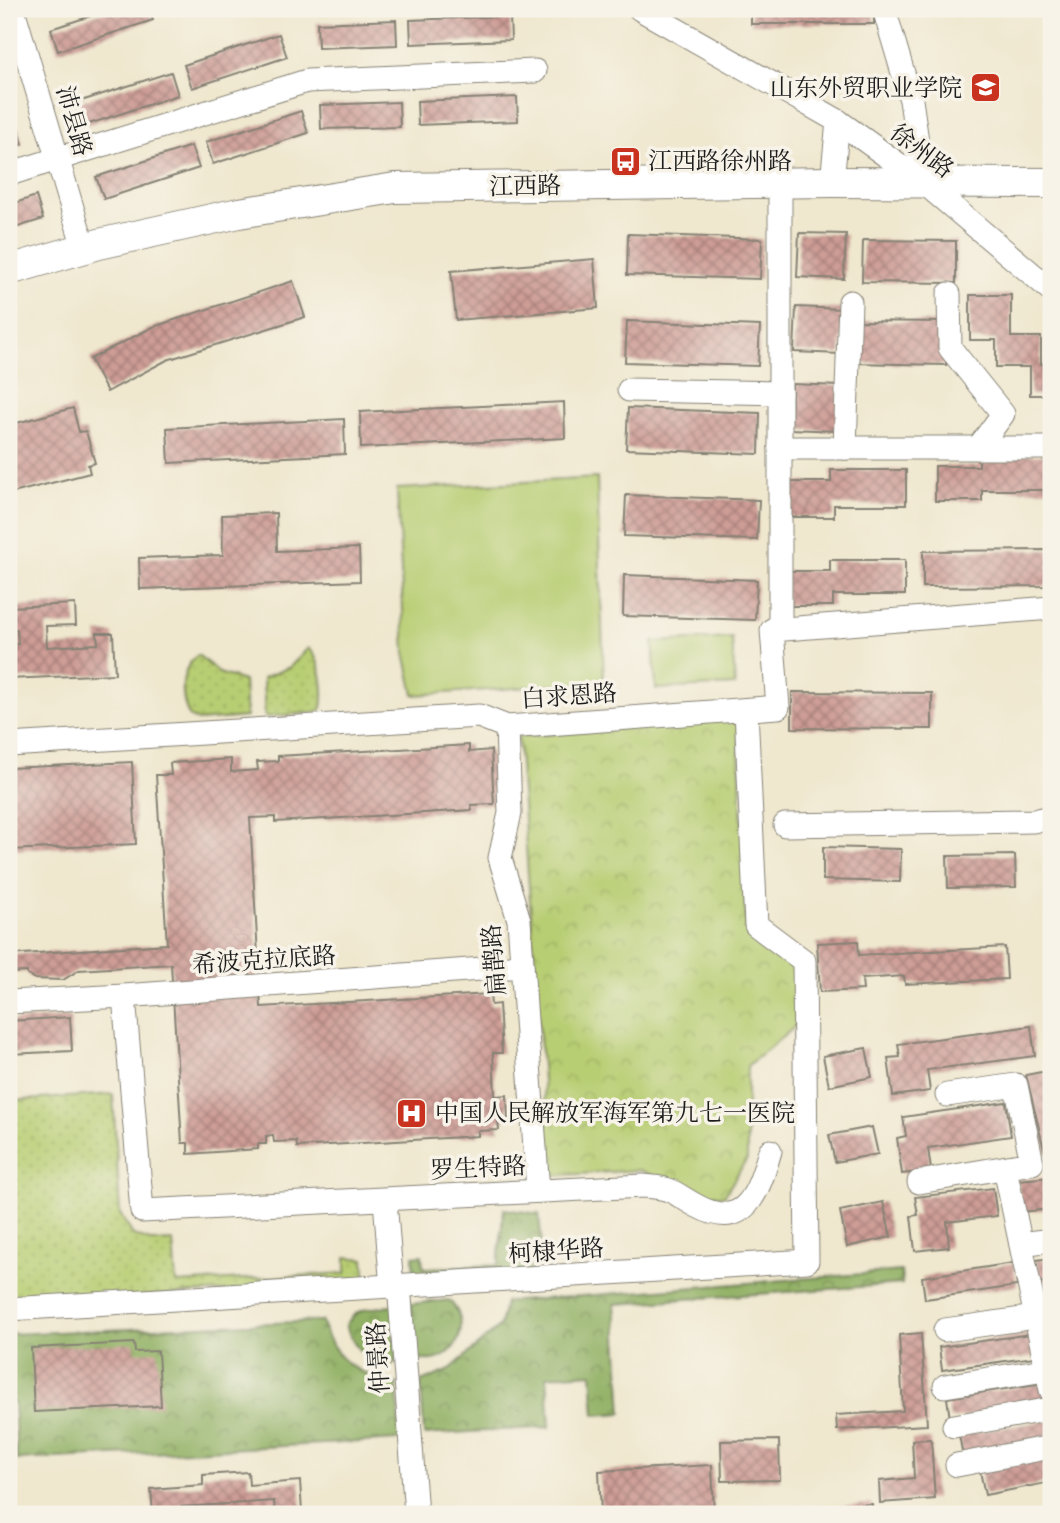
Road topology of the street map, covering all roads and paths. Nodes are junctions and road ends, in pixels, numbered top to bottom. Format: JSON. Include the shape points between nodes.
{"nodes":[{"id":1,"x":13,"y":9,"type":"edge"},
{"id":2,"x":640,"y":9,"type":"edge"},
{"id":3,"x":884,"y":9,"type":"edge"},
{"id":4,"x":535,"y":71,"type":"dead end"},
{"id":5,"x":838,"y":121,"type":"junction"},
{"id":6,"x":58,"y":159,"type":"junction"},
{"id":7,"x":9,"y":174,"type":"edge"},
{"id":8,"x":832,"y":182,"type":"junction"},
{"id":9,"x":923,"y":182,"type":"junction"},
{"id":10,"x":780,"y":183,"type":"junction"},
{"id":11,"x":1051,"y":183,"type":"edge"},
{"id":12,"x":84,"y":248,"type":"junction"},
{"id":13,"x":9,"y":270,"type":"edge"},
{"id":14,"x":1051,"y":290,"type":"edge"},
{"id":15,"x":949,"y":294,"type":"dead end"},
{"id":16,"x":850,"y":302,"type":"dead end"},
{"id":17,"x":629,"y":390,"type":"dead end"},
{"id":18,"x":780,"y":393,"type":"junction"},
{"id":19,"x":780,"y":448,"type":"junction"},
{"id":20,"x":845,"y":448,"type":"junction"},
{"id":21,"x":978,"y":448,"type":"junction"},
{"id":22,"x":1051,"y":448,"type":"edge"},
{"id":23,"x":1051,"y":608,"type":"edge"},
{"id":24,"x":780,"y":616,"type":"dead end"},
{"id":25,"x":746,"y":710,"type":"junction"},
{"id":26,"x":508,"y":727,"type":"junction"},
{"id":27,"x":9,"y":745,"type":"edge"},
{"id":28,"x":1051,"y":817,"type":"edge"},
{"id":29,"x":785,"y":825,"type":"dead end"},
{"id":30,"x":522,"y":966,"type":"junction"},
{"id":31,"x":124,"y":996,"type":"junction"},
{"id":32,"x":9,"y":1002,"type":"edge"},
{"id":33,"x":947,"y":1095,"type":"dead end"},
{"id":34,"x":770,"y":1151,"type":"dead end"},
{"id":35,"x":1005,"y":1168,"type":"junction"},
{"id":36,"x":919,"y":1182,"type":"dead end"},
{"id":37,"x":538,"y":1191,"type":"junction"},
{"id":38,"x":385,"y":1200,"type":"junction"},
{"id":39,"x":1051,"y":1240,"type":"edge"},
{"id":40,"x":1021,"y":1244,"type":"junction"},
{"id":41,"x":396,"y":1288,"type":"junction"},
{"id":42,"x":9,"y":1309,"type":"edge"},
{"id":43,"x":1044,"y":1316,"type":"edge"},
{"id":44,"x":945,"y":1330,"type":"dead end"},
{"id":45,"x":1050,"y":1376,"type":"edge"},
{"id":46,"x":945,"y":1386,"type":"dead end"},
{"id":47,"x":1051,"y":1409,"type":"edge"},
{"id":48,"x":954,"y":1426,"type":"dead end"},
{"id":49,"x":1051,"y":1447,"type":"edge"},
{"id":50,"x":957,"y":1465,"type":"dead end"},
{"id":51,"x":416,"y":1514,"type":"edge"}],
"edges":[{"from":1,"to":6,"type":"street","name":"沛县路"},
{"from":2,"to":5,"type":"street","name":"徐州路"},
{"from":3,"to":9,"type":"street","via":[[911,100]]},
{"from":4,"to":6,"type":"street","via":[[307,81]]},
{"from":5,"to":8,"type":"street"},
{"from":5,"to":9,"type":"street","name":"徐州路"},
{"from":6,"to":7,"type":"street"},
{"from":6,"to":12,"type":"street","name":"沛县路"},
{"from":8,"to":9,"type":"main road","name":"江西路"},
{"from":8,"to":10,"type":"main road","name":"江西路"},
{"from":9,"to":11,"type":"main road","name":"江西路"},
{"from":9,"to":14,"type":"street","name":"徐州路"},
{"from":10,"to":12,"type":"main road","name":"江西路","via":[[395,188],[239,213]]},
{"from":10,"to":18,"type":"street"},
{"from":12,"to":13,"type":"main road","name":"江西路"},
{"from":15,"to":21,"type":"street","via":[[950,348],[1003,414]]},
{"from":16,"to":20,"type":"street"},
{"from":17,"to":18,"type":"street"},
{"from":18,"to":19,"type":"street"},
{"from":19,"to":20,"type":"street"},
{"from":19,"to":24,"type":"street"},
{"from":20,"to":21,"type":"street"},
{"from":21,"to":22,"type":"street"},
{"from":23,"to":25,"type":"street","name":"白求恩路","via":[[772,630],[778,707]]},
{"from":25,"to":26,"type":"street","name":"白求恩路"},
{"from":25,"to":41,"type":"street","name":"柯棣华路","via":[[756,925],[804,961],[807,1261]]},
{"from":26,"to":27,"type":"street","name":"白求恩路","via":[[479,716]]},
{"from":26,"to":30,"type":"street","name":"扁鹊路","via":[[510,813],[500,858],[519,920]]},
{"from":28,"to":29,"type":"street"},
{"from":30,"to":31,"type":"street","name":"希波克拉底路"},
{"from":30,"to":37,"type":"street","name":"扁鹊路"},
{"from":31,"to":32,"type":"street","name":"希波克拉底路"},
{"from":31,"to":38,"type":"street","name":"罗生特路","via":[[142,1211]]},
{"from":33,"to":35,"type":"street","via":[[1016,1085],[1032,1163]]},
{"from":34,"to":37,"type":"street","name":"罗生特路","via":[[754,1200],[735,1213],[718,1215],[661,1187]]},
{"from":35,"to":36,"type":"street"},
{"from":35,"to":40,"type":"street"},
{"from":37,"to":38,"type":"street","name":"罗生特路"},
{"from":38,"to":41,"type":"street","name":"仲景路"},
{"from":39,"to":40,"type":"street"},
{"from":40,"to":43,"type":"street"},
{"from":41,"to":42,"type":"street","name":"柯棣华路"},
{"from":41,"to":51,"type":"street","name":"仲景路"},
{"from":43,"to":44,"type":"street"},
{"from":43,"to":45,"type":"street"},
{"from":45,"to":46,"type":"street"},
{"from":47,"to":48,"type":"street"},
{"from":49,"to":50,"type":"street"}]}
